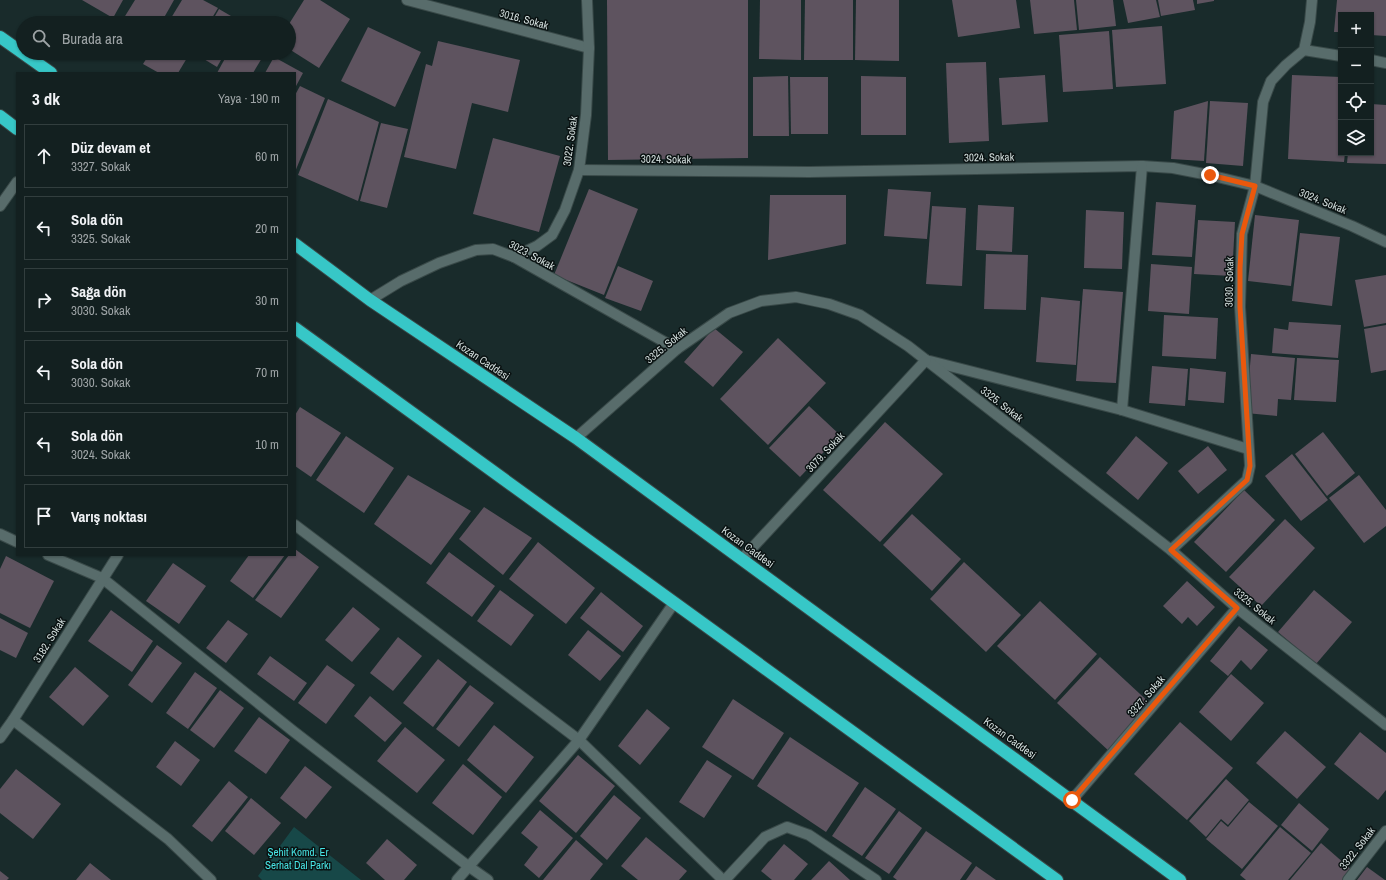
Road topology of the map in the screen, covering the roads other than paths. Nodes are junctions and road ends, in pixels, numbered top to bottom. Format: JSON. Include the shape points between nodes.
{"nodes":[{"id":1,"x":408,"y":0,"type":"edge"},
{"id":2,"x":587,"y":0,"type":"edge"},
{"id":3,"x":1312,"y":0,"type":"edge"},
{"id":4,"x":0,"y":37,"type":"edge"},
{"id":5,"x":16,"y":48,"type":"edge"},
{"id":6,"x":589,"y":48,"type":"junction"},
{"id":7,"x":1304,"y":50,"type":"junction"},
{"id":8,"x":1338,"y":56,"type":"edge"},
{"id":9,"x":33,"y":60,"type":"edge"},
{"id":10,"x":1374,"y":61,"type":"edge"},
{"id":11,"x":1386,"y":63,"type":"edge"},
{"id":12,"x":51,"y":72,"type":"edge"},
{"id":13,"x":0,"y":116,"type":"edge"},
{"id":14,"x":16,"y":128,"type":"edge"},
{"id":15,"x":1142,"y":166,"type":"junction"},
{"id":16,"x":579,"y":170,"type":"junction"},
{"id":17,"x":16,"y":183,"type":"edge"},
{"id":18,"x":1255,"y":186,"type":"junction"},
{"id":19,"x":0,"y":206,"type":"edge"},
{"id":20,"x":1386,"y":242,"type":"edge"},
{"id":21,"x":296,"y":245,"type":"edge"},
{"id":22,"x":514,"y":257,"type":"junction"},
{"id":23,"x":370,"y":300,"type":"junction"},
{"id":24,"x":296,"y":329,"type":"edge"},
{"id":25,"x":677,"y":349,"type":"junction"},
{"id":26,"x":926,"y":360,"type":"junction"},
{"id":27,"x":1122,"y":410,"type":"junction"},
{"id":28,"x":576,"y":438,"type":"junction"},
{"id":29,"x":1248,"y":449,"type":"junction"},
{"id":30,"x":296,"y":526,"type":"edge"},
{"id":31,"x":0,"y":534,"type":"edge"},
{"id":32,"x":16,"y":542,"type":"edge"},
{"id":33,"x":1171,"y":550,"type":"junction"},
{"id":34,"x":50,"y":556,"type":"edge"},
{"id":35,"x":117,"y":556,"type":"edge"},
{"id":36,"x":742,"y":559,"type":"junction"},
{"id":37,"x":102,"y":578,"type":"junction"},
{"id":38,"x":674,"y":603,"type":"junction"},
{"id":39,"x":1237,"y":608,"type":"junction"},
{"id":40,"x":13,"y":720,"type":"junction"},
{"id":41,"x":1386,"y":725,"type":"edge"},
{"id":42,"x":0,"y":738,"type":"edge"},
{"id":43,"x":579,"y":740,"type":"junction"},
{"id":44,"x":1072,"y":800,"type":"junction"},
{"id":45,"x":1386,"y":831,"type":"edge"},
{"id":46,"x":468,"y":866,"type":"junction"},
{"id":47,"x":211,"y":880,"type":"edge"},
{"id":48,"x":457,"y":880,"type":"edge"},
{"id":49,"x":488,"y":880,"type":"edge"},
{"id":50,"x":724,"y":880,"type":"edge"},
{"id":51,"x":876,"y":880,"type":"edge"},
{"id":52,"x":1057,"y":880,"type":"edge"},
{"id":53,"x":1180,"y":880,"type":"edge"},
{"id":54,"x":1348,"y":880,"type":"edge"}],
"edges":[{"from":1,"to":6,"type":"street","name":"3016. Sokak"},
{"from":2,"to":6,"type":"street","name":"3022. Sokak"},
{"from":3,"to":7,"type":"street"},
{"from":4,"to":5,"type":"highway"},
{"from":6,"to":16,"type":"street","name":"3022. Sokak","via":[[586,115]]},
{"from":7,"to":8,"type":"street"},
{"from":7,"to":18,"type":"street","name":"3030. Sokak","via":[[1271,81],[1263,102]]},
{"from":9,"to":12,"type":"highway"},
{"from":10,"to":11,"type":"street"},
{"from":13,"to":14,"type":"highway"},
{"from":15,"to":16,"type":"street","name":"3024. Sokak","via":[[809,172]]},
{"from":15,"to":18,"type":"street","name":"3024. Sokak","via":[[1173,168]]},
{"from":15,"to":27,"type":"street"},
{"from":16,"to":22,"type":"street","name":"3022. Sokak","via":[[552,235],[537,246]]},
{"from":17,"to":19,"type":"street"},
{"from":18,"to":20,"type":"street","name":"3024. Sokak"},
{"from":18,"to":29,"type":"street","name":"3030. Sokak","via":[[1242,234],[1240,268]]},
{"from":21,"to":23,"type":"highway","name":"Kozan Caddesi"},
{"from":22,"to":23,"type":"street","name":"3023. Sokak","via":[[493,248],[476,250],[401,281]]},
{"from":22,"to":25,"type":"street","name":"3023. Sokak"},
{"from":23,"to":28,"type":"highway","name":"Kozan Caddesi"},
{"from":24,"to":38,"type":"highway"},
{"from":25,"to":26,"type":"street","name":"3325. Sokak","via":[[729,313],[762,301],[796,297],[829,304],[860,315]]},
{"from":25,"to":28,"type":"street","name":"3325. Sokak"},
{"from":26,"to":27,"type":"street"},
{"from":26,"to":33,"type":"street","name":"3325. Sokak"},
{"from":26,"to":36,"type":"street","name":"3079. Sokak"},
{"from":27,"to":29,"type":"street"},
{"from":28,"to":36,"type":"highway","name":"Kozan Caddesi"},
{"from":29,"to":33,"type":"street","name":"3030. Sokak","via":[[1250,466],[1247,480]]},
{"from":30,"to":43,"type":"street"},
{"from":31,"to":32,"type":"street"},
{"from":33,"to":39,"type":"street","name":"3325. Sokak"},
{"from":34,"to":37,"type":"street"},
{"from":35,"to":37,"type":"street","name":"3182. Sokak"},
{"from":36,"to":44,"type":"highway","name":"Kozan Caddesi"},
{"from":37,"to":40,"type":"street","name":"3182. Sokak"},
{"from":37,"to":46,"type":"street","via":[[293,731]]},
{"from":38,"to":43,"type":"street"},
{"from":38,"to":52,"type":"highway"},
{"from":39,"to":41,"type":"street","name":"3325. Sokak"},
{"from":39,"to":44,"type":"street","name":"3327. Sokak"},
{"from":40,"to":42,"type":"street","name":"3182. Sokak"},
{"from":40,"to":47,"type":"street","via":[[168,838]]},
{"from":43,"to":46,"type":"street"},
{"from":43,"to":50,"type":"street"},
{"from":44,"to":53,"type":"highway","name":"Kozan Caddesi"},
{"from":45,"to":54,"type":"street","name":"3322. Sokak"},
{"from":46,"to":48,"type":"street"},
{"from":46,"to":49,"type":"street"},
{"from":50,"to":51,"type":"street","via":[[765,837],[787,827],[808,835]]}]}
